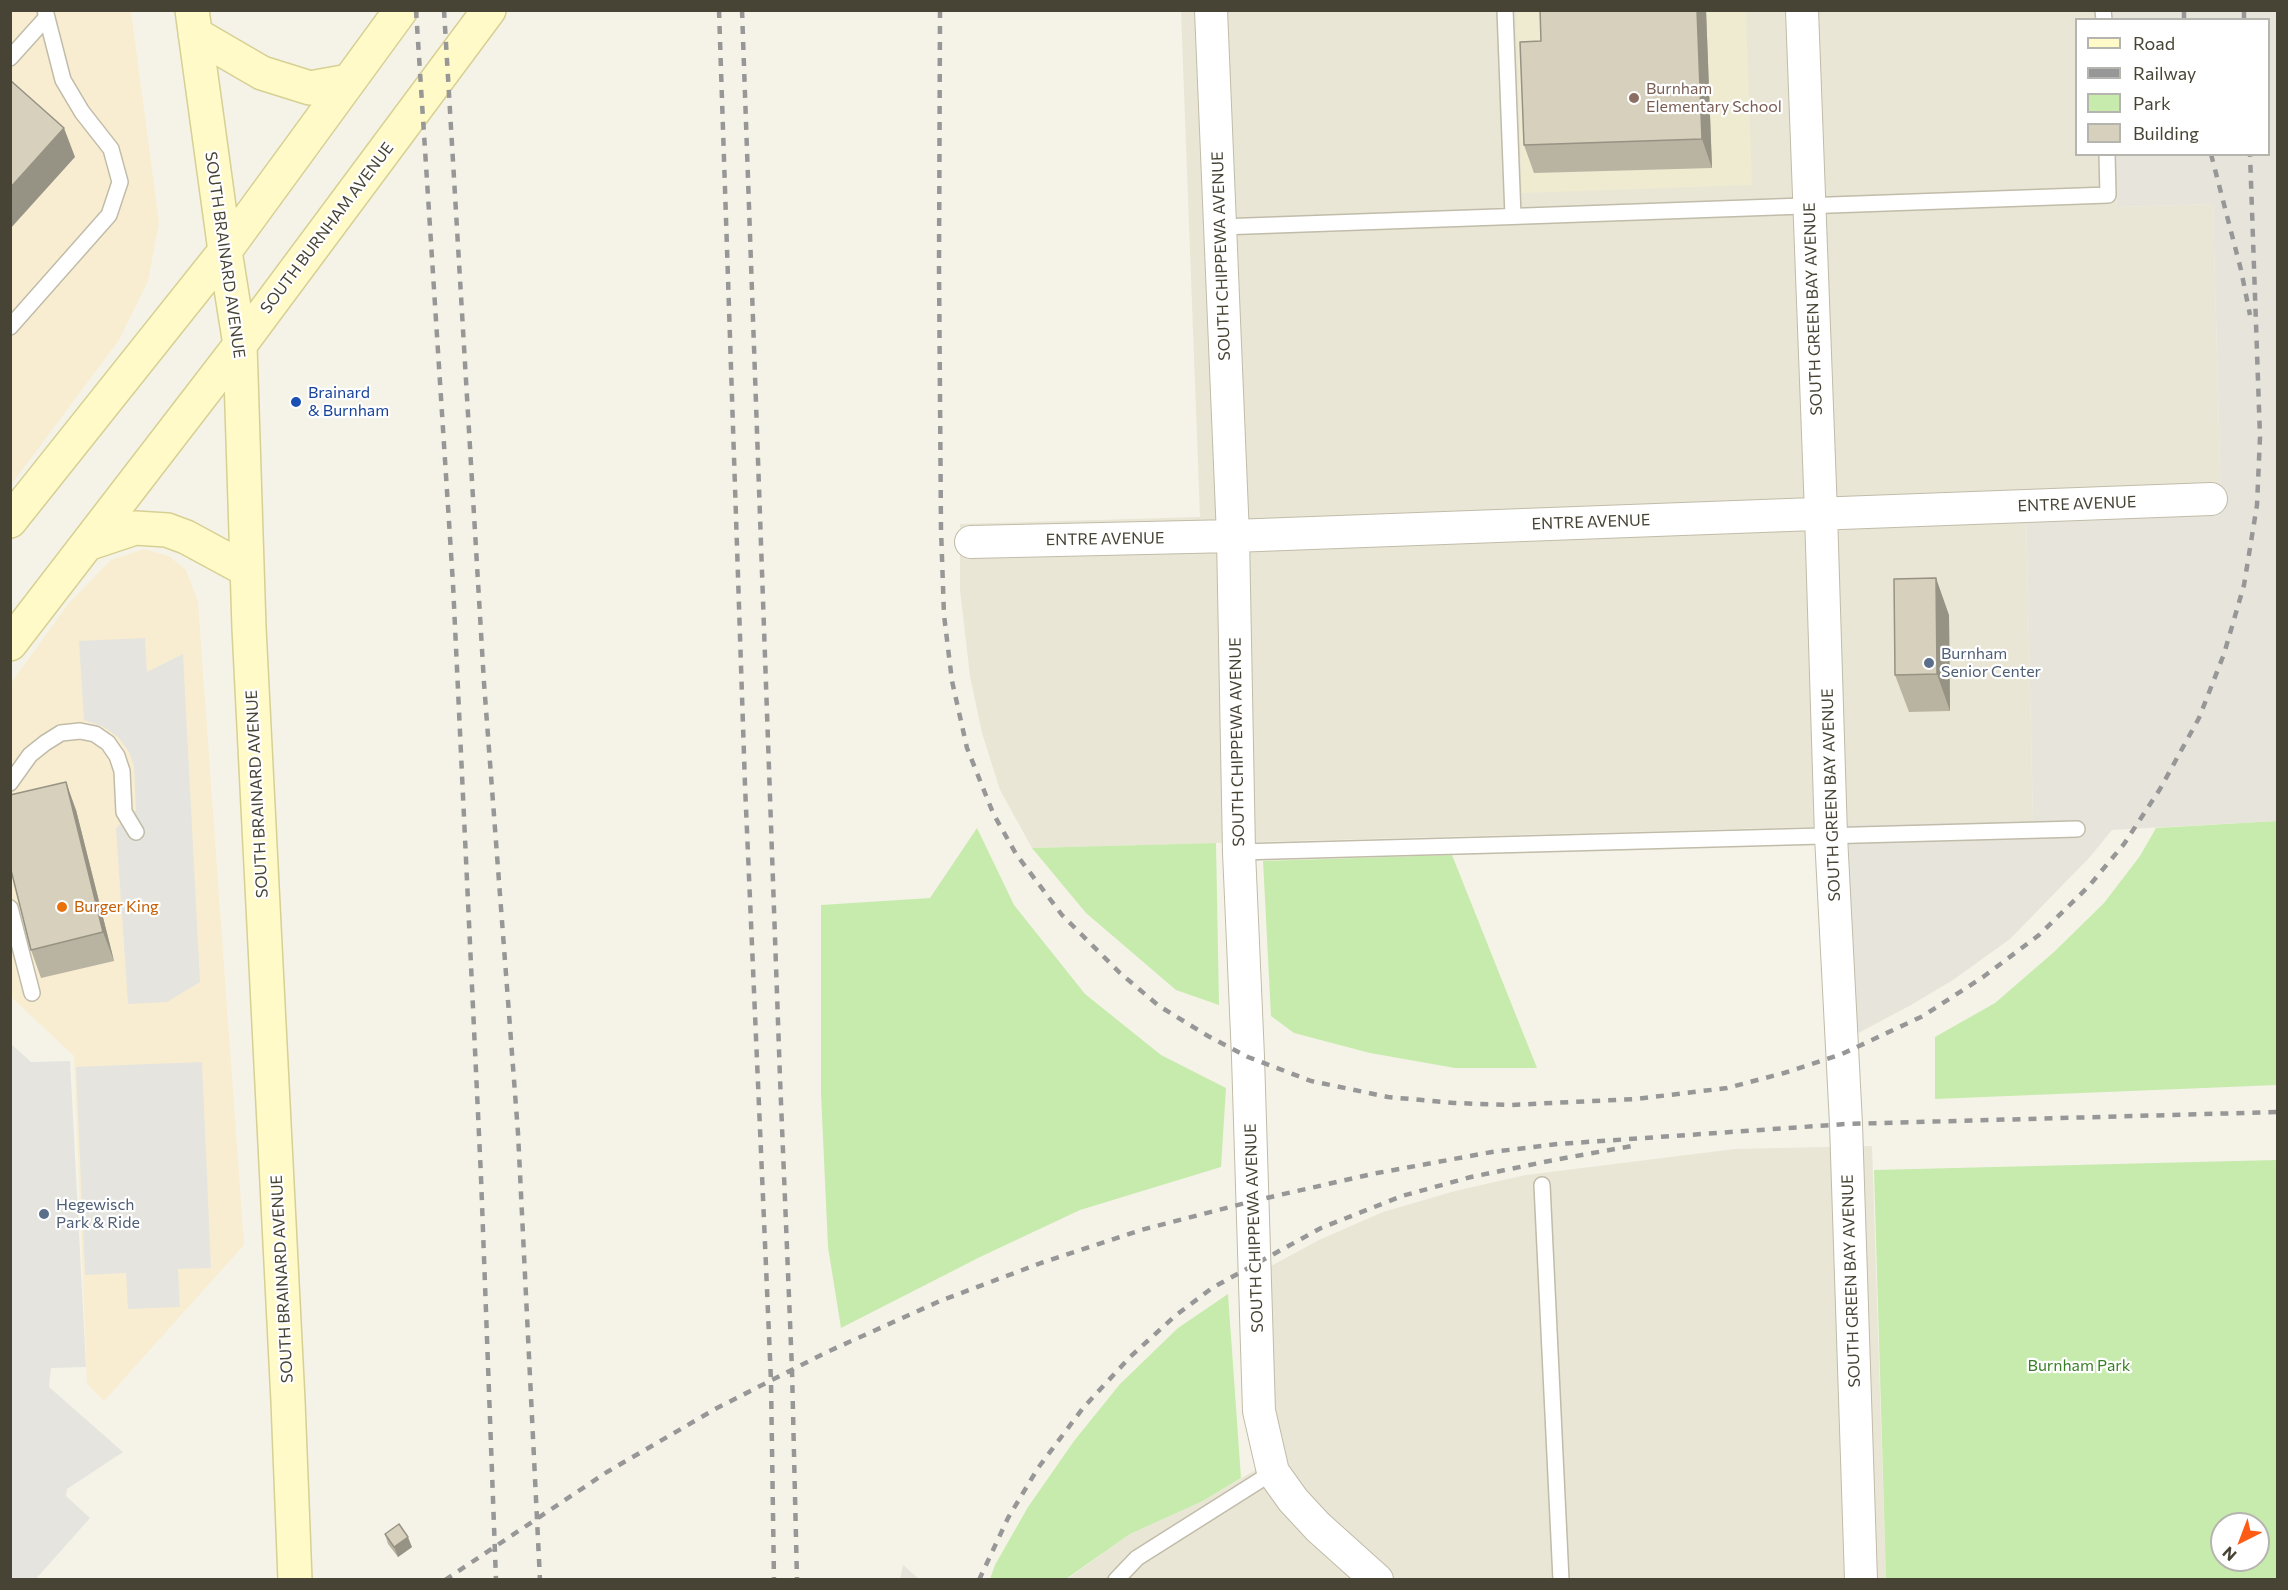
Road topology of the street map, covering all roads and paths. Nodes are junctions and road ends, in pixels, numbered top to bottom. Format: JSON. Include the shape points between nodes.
{"nodes":[{"id":1,"x":401,"y":10,"type":"edge"},
{"id":2,"x":489,"y":10,"type":"edge"},
{"id":3,"x":1211,"y":10,"type":"edge"},
{"id":4,"x":1505,"y":10,"type":"edge"},
{"id":5,"x":1802,"y":10,"type":"edge"},
{"id":6,"x":45,"y":14,"type":"edge"},
{"id":7,"x":194,"y":22,"type":"edge"},
{"id":8,"x":10,"y":58,"type":"edge"},
{"id":9,"x":349,"y":81,"type":"junction"},
{"id":10,"x":2107,"y":156,"type":"edge"},
{"id":11,"x":1809,"y":206,"type":"junction"},
{"id":12,"x":1513,"y":216,"type":"junction"},
{"id":13,"x":1220,"y":227,"type":"junction"},
{"id":14,"x":225,"y":251,"type":"junction"},
{"id":15,"x":10,"y":327,"type":"edge"},
{"id":16,"x":240,"y":345,"type":"junction"},
{"id":17,"x":2211,"y":500,"type":"dead end"},
{"id":18,"x":1821,"y":513,"type":"junction"},
{"id":19,"x":10,"y":521,"type":"edge"},
{"id":20,"x":1233,"y":536,"type":"junction"},
{"id":21,"x":971,"y":542,"type":"dead end"},
{"id":22,"x":87,"y":544,"type":"junction"},
{"id":23,"x":247,"y":570,"type":"junction"},
{"id":24,"x":10,"y":644,"type":"edge"},
{"id":25,"x":10,"y":783,"type":"edge"},
{"id":26,"x":2077,"y":829,"type":"dead end"},
{"id":27,"x":136,"y":832,"type":"dead end"},
{"id":28,"x":1831,"y":836,"type":"junction"},
{"id":29,"x":1239,"y":852,"type":"junction"},
{"id":30,"x":10,"y":908,"type":"edge"},
{"id":31,"x":32,"y":993,"type":"dead end"},
{"id":32,"x":1542,"y":1185,"type":"dead end"},
{"id":33,"x":1273,"y":1472,"type":"junction"},
{"id":34,"x":295,"y":1580,"type":"edge"},
{"id":35,"x":1116,"y":1580,"type":"edge"},
{"id":36,"x":1377,"y":1580,"type":"edge"},
{"id":37,"x":1560,"y":1580,"type":"edge"},
{"id":38,"x":1861,"y":1580,"type":"edge"}],
"edges":[{"from":1,"to":9,"type":"main road"},
{"from":2,"to":16,"type":"main road","name":"SOUTH BURNHAM AVENUE"},
{"from":3,"to":13,"type":"street","name":"SOUTH CHIPPEWA AVENUE"},
{"from":4,"to":12,"type":"lane"},
{"from":5,"to":11,"type":"street","name":"SOUTH GREEN BAY AVENUE"},
{"from":6,"to":8,"type":"lane"},
{"from":6,"to":15,"type":"lane","via":[[63,80],[111,149],[120,182],[109,215]]},
{"from":7,"to":9,"type":"main road","via":[[262,73],[310,87]]},
{"from":7,"to":14,"type":"main road","name":"SOUTH BRAINARD AVENUE"},
{"from":9,"to":14,"type":"main road"},
{"from":10,"to":11,"type":"lane","via":[[2108,195]]},
{"from":11,"to":12,"type":"lane"},
{"from":11,"to":18,"type":"street","name":"SOUTH GREEN BAY AVENUE"},
{"from":12,"to":13,"type":"lane"},
{"from":13,"to":20,"type":"street","name":"SOUTH CHIPPEWA AVENUE"},
{"from":14,"to":16,"type":"main road","name":"SOUTH BRAINARD AVENUE"},
{"from":14,"to":19,"type":"main road"},
{"from":16,"to":22,"type":"main road","name":"SOUTH BURNHAM AVENUE"},
{"from":16,"to":23,"type":"main road","name":"SOUTH BRAINARD AVENUE"},
{"from":17,"to":18,"type":"street","name":"ENTRE AVENUE"},
{"from":18,"to":20,"type":"street","name":"ENTRE AVENUE"},
{"from":18,"to":28,"type":"street","name":"SOUTH GREEN BAY AVENUE"},
{"from":20,"to":21,"type":"street","name":"ENTRE AVENUE"},
{"from":20,"to":29,"type":"street","name":"SOUTH CHIPPEWA AVENUE"},
{"from":22,"to":23,"type":"main road","via":[[135,528],[167,530]]},
{"from":22,"to":24,"type":"main road","name":"SOUTH BURNHAM AVENUE"},
{"from":23,"to":34,"type":"main road","name":"SOUTH BRAINARD AVENUE"},
{"from":25,"to":27,"type":"lane","via":[[45,742],[61,733],[95,734],[117,756],[122,771],[124,812]]},
{"from":26,"to":28,"type":"lane"},
{"from":28,"to":29,"type":"lane"},
{"from":28,"to":38,"type":"street","name":"SOUTH GREEN BAY AVENUE"},
{"from":29,"to":33,"type":"street","name":"SOUTH CHIPPEWA AVENUE","via":[[1259,1411]]},
{"from":30,"to":31,"type":"lane"},
{"from":32,"to":37,"type":"lane"},
{"from":33,"to":35,"type":"lane","via":[[1137,1558]]},
{"from":33,"to":36,"type":"street","via":[[1318,1527]]}]}
